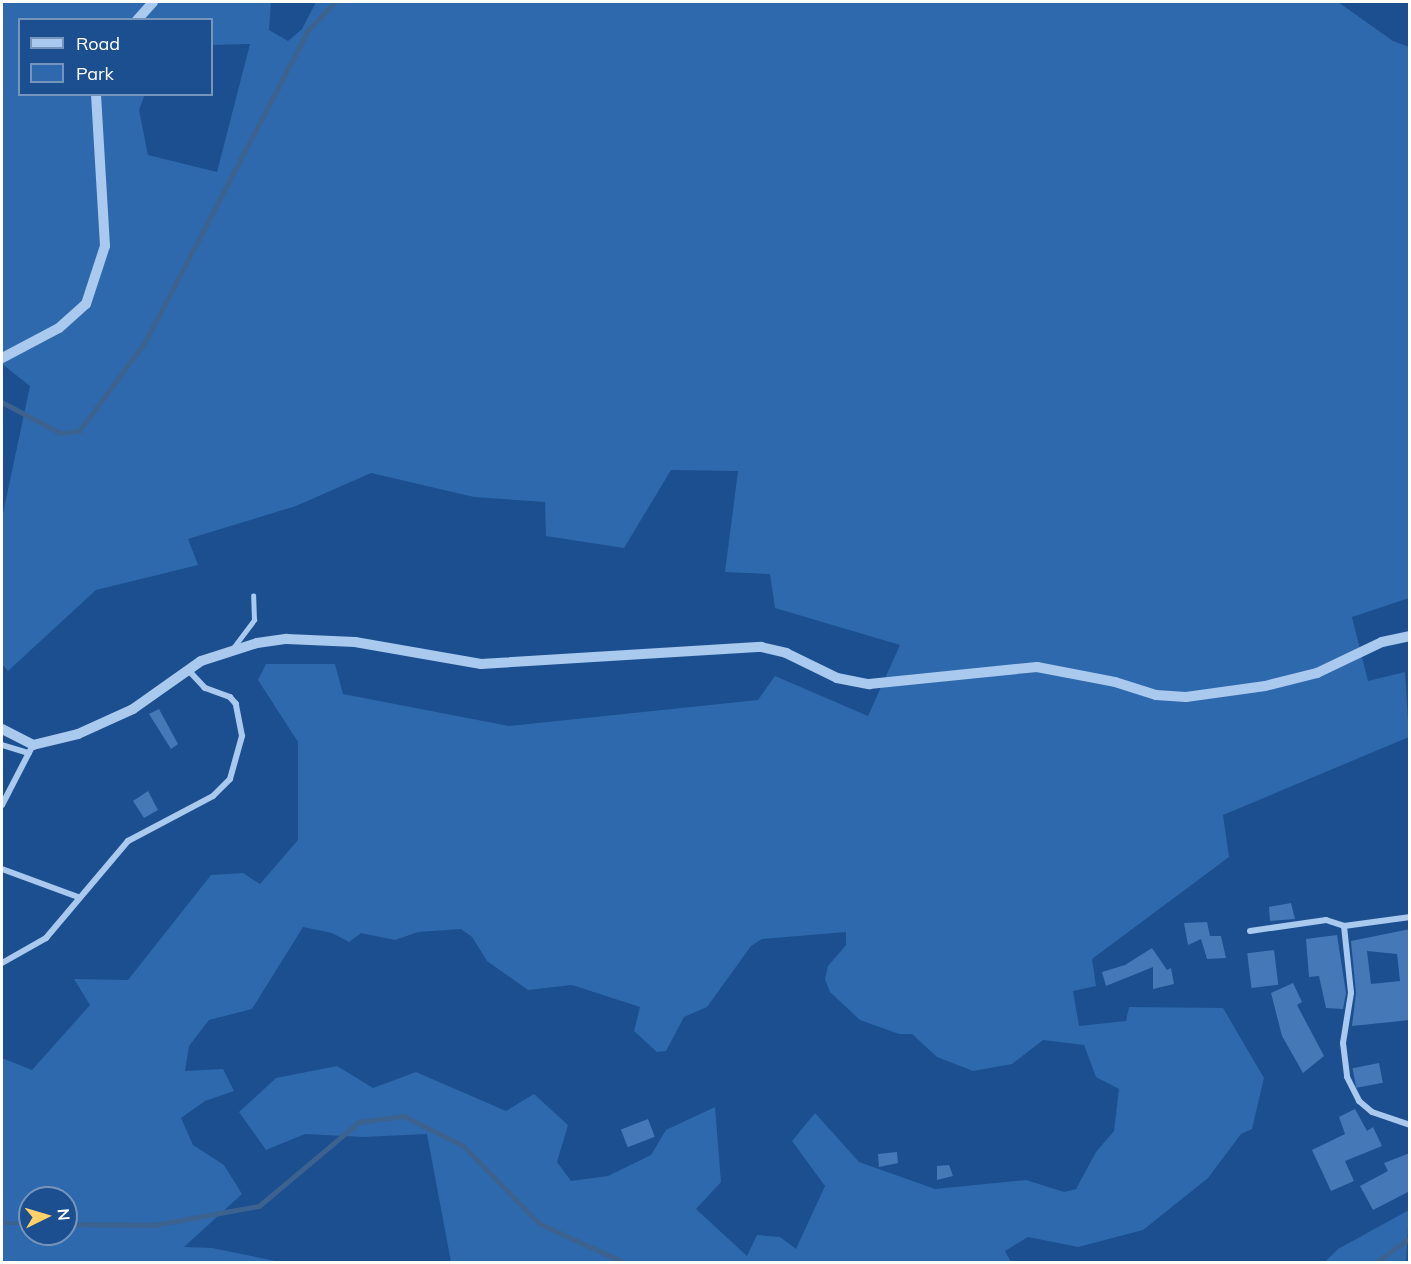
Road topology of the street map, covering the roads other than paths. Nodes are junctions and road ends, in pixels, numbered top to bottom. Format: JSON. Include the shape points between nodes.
{"nodes":[{"id":1,"x":153,"y":2,"type":"edge"},
{"id":2,"x":139,"y":18,"type":"edge"},
{"id":3,"x":96,"y":96,"type":"edge"},
{"id":4,"x":2,"y":358,"type":"edge"},
{"id":5,"x":253,"y":596,"type":"dead end"},
{"id":6,"x":1410,"y":636,"type":"edge"},
{"id":7,"x":232,"y":650,"type":"junction"},
{"id":8,"x":188,"y":670,"type":"junction"},
{"id":9,"x":2,"y":729,"type":"edge"},
{"id":10,"x":2,"y":745,"type":"edge"},
{"id":11,"x":31,"y":749,"type":"junction"},
{"id":12,"x":2,"y":805,"type":"edge"},
{"id":13,"x":2,"y":869,"type":"edge"},
{"id":14,"x":78,"y":897,"type":"junction"},
{"id":15,"x":1410,"y":917,"type":"edge"},
{"id":16,"x":1344,"y":926,"type":"junction"},
{"id":17,"x":1250,"y":931,"type":"dead end"},
{"id":18,"x":2,"y":963,"type":"edge"},
{"id":19,"x":1410,"y":1125,"type":"edge"}],
"edges":[{"from":1,"to":2,"type":"street"},
{"from":3,"to":4,"type":"street","via":[[105,246],[86,304],[59,328]]},
{"from":5,"to":7,"type":"lane","via":[[256,615]]},
{"from":6,"to":7,"type":"street","via":[[1382,642],[1317,673],[1265,686],[1186,697],[1156,695],[1115,682],[1037,667],[869,684],[837,678],[786,653],[761,647],[499,664],[463,662],[333,640],[287,639]]},
{"from":7,"to":8,"type":"street"},
{"from":8,"to":11,"type":"street","via":[[115,719]]},
{"from":8,"to":14,"type":"street","via":[[205,688],[236,704],[242,736],[230,779],[198,805],[140,832]]},
{"from":9,"to":11,"type":"street"},
{"from":10,"to":11,"type":"street"},
{"from":11,"to":12,"type":"street"},
{"from":13,"to":14,"type":"street"},
{"from":14,"to":18,"type":"street","via":[[46,938]]},
{"from":15,"to":16,"type":"street"},
{"from":16,"to":17,"type":"street","via":[[1326,920]]},
{"from":16,"to":19,"type":"street","via":[[1351,993],[1343,1042],[1347,1077],[1359,1101],[1372,1112]]}]}
